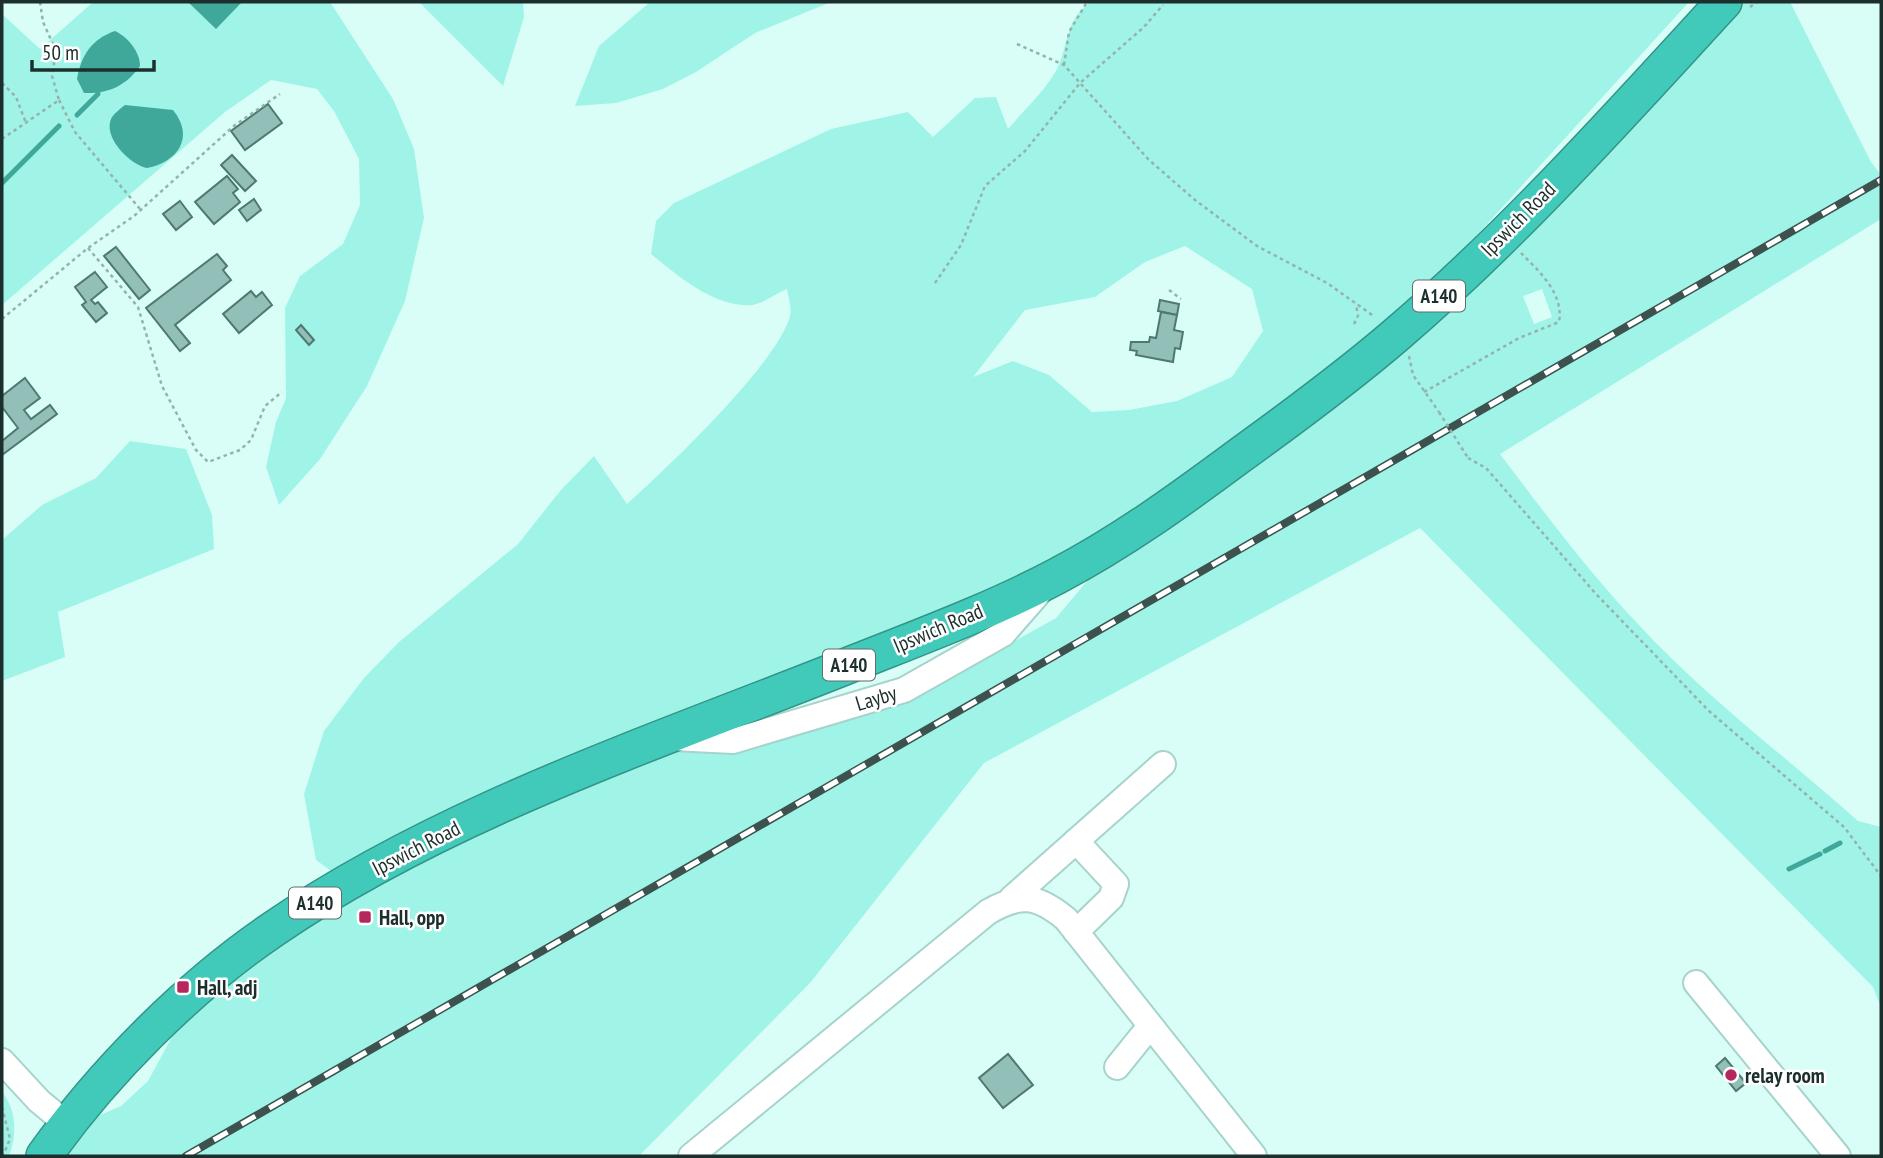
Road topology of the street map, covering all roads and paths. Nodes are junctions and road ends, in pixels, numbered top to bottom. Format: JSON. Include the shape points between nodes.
{"nodes":[{"id":1,"x":40,"y":2,"type":"edge"},
{"id":2,"x":1087,"y":2,"type":"edge"},
{"id":3,"x":1724,"y":2,"type":"edge"},
{"id":4,"x":1163,"y":5,"type":"dead end"},
{"id":5,"x":1017,"y":44,"type":"dead end"},
{"id":6,"x":1064,"y":65,"type":"junction"},
{"id":7,"x":2,"y":83,"type":"edge"},
{"id":8,"x":1080,"y":83,"type":"junction"},
{"id":9,"x":280,"y":93,"type":"dead end"},
{"id":10,"x":59,"y":100,"type":"junction"},
{"id":11,"x":26,"y":123,"type":"junction"},
{"id":12,"x":2,"y":139,"type":"edge"},
{"id":13,"x":141,"y":210,"type":"junction"},
{"id":14,"x":88,"y":248,"type":"junction"},
{"id":15,"x":935,"y":283,"type":"dead end"},
{"id":16,"x":1169,"y":290,"type":"dead end"},
{"id":17,"x":1181,"y":299,"type":"dead end"},
{"id":18,"x":1356,"y":304,"type":"junction"},
{"id":19,"x":2,"y":318,"type":"edge"},
{"id":20,"x":1559,"y":322,"type":"dead end"},
{"id":21,"x":1354,"y":324,"type":"dead end"},
{"id":22,"x":1388,"y":330,"type":"junction"},
{"id":23,"x":282,"y":392,"type":"dead end"},
{"id":24,"x":1424,"y":392,"type":"junction"},
{"id":25,"x":1163,"y":764,"type":"dead end"},
{"id":26,"x":1076,"y":841,"type":"junction"},
{"id":27,"x":1881,"y":876,"type":"edge"},
{"id":28,"x":1012,"y":898,"type":"junction"},
{"id":29,"x":1076,"y":932,"type":"junction"},
{"id":30,"x":1696,"y":983,"type":"dead end"},
{"id":31,"x":1150,"y":1026,"type":"junction"},
{"id":32,"x":2,"y":1061,"type":"edge"},
{"id":33,"x":1117,"y":1067,"type":"dead end"},
{"id":34,"x":2,"y":1107,"type":"edge"},
{"id":35,"x":68,"y":1125,"type":"junction"},
{"id":36,"x":4,"y":1156,"type":"edge"},
{"id":37,"x":44,"y":1156,"type":"edge"},
{"id":38,"x":691,"y":1156,"type":"edge"},
{"id":39,"x":1254,"y":1156,"type":"edge"},
{"id":40,"x":1838,"y":1156,"type":"edge"}],
"edges":[{"from":1,"to":10,"type":"path","via":[[55,51],[52,76]]},
{"from":2,"to":6,"type":"path","via":[[1069,32]]},
{"from":3,"to":22,"type":"highway","name":"Ipswich Road","number":"A140","via":[[1511,228]]},
{"from":4,"to":8,"type":"path"},
{"from":5,"to":6,"type":"path"},
{"from":6,"to":8,"type":"path"},
{"from":7,"to":11,"type":"path","via":[[16,97]]},
{"from":8,"to":15,"type":"path","via":[[1025,151],[985,186],[961,245]]},
{"from":8,"to":18,"type":"path","via":[[1148,159],[1195,200],[1257,246]]},
{"from":9,"to":13,"type":"path","via":[[235,125]]},
{"from":10,"to":11,"type":"path"},
{"from":10,"to":13,"type":"path","via":[[75,132]]},
{"from":11,"to":12,"type":"path"},
{"from":13,"to":14,"type":"path"},
{"from":14,"to":19,"type":"path"},
{"from":14,"to":23,"type":"path","via":[[138,307],[162,386],[196,450],[208,463],[240,450],[251,440],[265,406]]},
{"from":16,"to":17,"type":"path"},
{"from":18,"to":21,"type":"path"},
{"from":18,"to":22,"type":"path"},
{"from":20,"to":24,"type":"path","via":[[1518,338]]},
{"from":22,"to":24,"type":"path","via":[[1409,355],[1413,375]]},
{"from":22,"to":35,"type":"highway","name":"Ipswich Road","number":"A140","via":[[1337,384],[1114,544],[1052,579],[444,832],[342,886],[215,972],[128,1057]]},
{"from":24,"to":27,"type":"path","bridge":true,"via":[[1468,458],[1486,468],[1596,594],[1709,711],[1844,827]]},
{"from":25,"to":26,"type":"street"},
{"from":26,"to":28,"type":"street"},
{"from":26,"to":29,"type":"street","via":[[1110,876],[1116,890]]},
{"from":28,"to":29,"type":"street","via":[[1054,909]]},
{"from":28,"to":38,"type":"street","via":[[988,912]]},
{"from":29,"to":31,"type":"street"},
{"from":30,"to":40,"type":"street"},
{"from":31,"to":33,"type":"street"},
{"from":31,"to":39,"type":"street"},
{"from":32,"to":35,"type":"street"},
{"from":34,"to":36,"type":"path","via":[[10,1139]]},
{"from":35,"to":37,"type":"highway","name":"Ipswich Road","number":"A140"}]}
